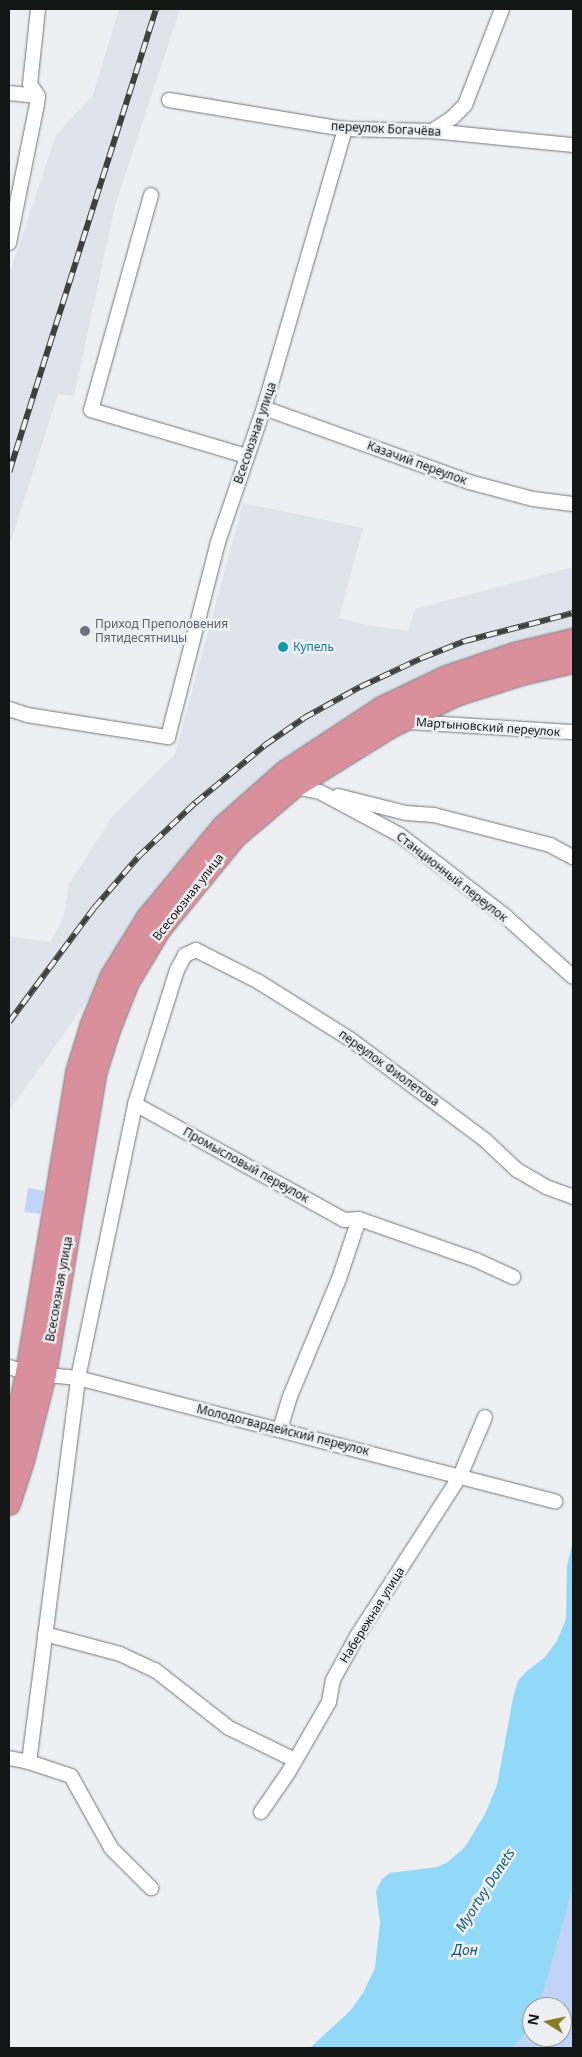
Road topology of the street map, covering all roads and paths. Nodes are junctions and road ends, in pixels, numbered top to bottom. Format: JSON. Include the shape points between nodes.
{"nodes":[{"id":1,"x":38,"y":9,"type":"edge"},
{"id":2,"x":502,"y":9,"type":"edge"},
{"id":3,"x":9,"y":93,"type":"edge"},
{"id":4,"x":38,"y":96,"type":"junction"},
{"id":5,"x":169,"y":100,"type":"dead end"},
{"id":6,"x":345,"y":129,"type":"junction"},
{"id":7,"x":432,"y":131,"type":"junction"},
{"id":8,"x":573,"y":145,"type":"edge"},
{"id":9,"x":151,"y":195,"type":"dead end"},
{"id":10,"x":9,"y":243,"type":"edge"},
{"id":11,"x":264,"y":408,"type":"junction"},
{"id":12,"x":246,"y":456,"type":"junction"},
{"id":13,"x":573,"y":504,"type":"edge"},
{"id":14,"x":573,"y":640,"type":"edge"},
{"id":15,"x":573,"y":662,"type":"edge"},
{"id":16,"x":416,"y":702,"type":"junction"},
{"id":17,"x":9,"y":709,"type":"edge"},
{"id":18,"x":402,"y":721,"type":"junction"},
{"id":19,"x":573,"y":732,"type":"edge"},
{"id":20,"x":294,"y":787,"type":"junction"},
{"id":21,"x":320,"y":792,"type":"junction"},
{"id":22,"x":573,"y":856,"type":"edge"},
{"id":23,"x":573,"y":977,"type":"edge"},
{"id":24,"x":135,"y":1104,"type":"junction"},
{"id":25,"x":573,"y":1197,"type":"edge"},
{"id":26,"x":358,"y":1219,"type":"junction"},
{"id":27,"x":513,"y":1277,"type":"dead end"},
{"id":28,"x":27,"y":1371,"type":"edge"},
{"id":29,"x":78,"y":1378,"type":"junction"},
{"id":30,"x":485,"y":1417,"type":"dead end"},
{"id":31,"x":280,"y":1429,"type":"junction"},
{"id":32,"x":9,"y":1458,"type":"edge"},
{"id":33,"x":460,"y":1476,"type":"junction"},
{"id":34,"x":555,"y":1501,"type":"dead end"},
{"id":35,"x":9,"y":1504,"type":"edge"},
{"id":36,"x":45,"y":1634,"type":"junction"},
{"id":37,"x":9,"y":1758,"type":"edge"},
{"id":38,"x":295,"y":1760,"type":"junction"},
{"id":39,"x":29,"y":1762,"type":"junction"},
{"id":40,"x":261,"y":1812,"type":"dead end"},
{"id":41,"x":152,"y":1888,"type":"dead end"}],
"edges":[{"from":1,"to":4,"type":"street","via":[[30,84]]},
{"from":2,"to":7,"type":"street","via":[[465,105]]},
{"from":3,"to":4,"type":"street"},
{"from":4,"to":10,"type":"street"},
{"from":5,"to":6,"type":"street","name":"переулок Богачёва"},
{"from":6,"to":7,"type":"street","name":"переулок Богачёва"},
{"from":6,"to":11,"type":"street","name":"Всесоюзная улица"},
{"from":7,"to":8,"type":"street","name":"переулок Богачёва"},
{"from":9,"to":12,"type":"street","via":[[91,410]]},
{"from":11,"to":12,"type":"street","name":"Всесоюзная улица"},
{"from":11,"to":13,"type":"street","name":"Казачий переулок","via":[[469,482],[532,499]]},
{"from":12,"to":17,"type":"street","name":"Всесоюзная улица","via":[[218,542],[168,737],[27,715]]},
{"from":14,"to":16,"type":"highway","name":"Всесоюзная улица","via":[[515,654],[447,677]]},
{"from":15,"to":16,"type":"highway","name":"Всесоюзная улица","via":[[522,674],[456,696]]},
{"from":16,"to":18,"type":"highway","name":"Всесоюзная улица"},
{"from":16,"to":28,"type":"highway","name":"Всесоюзная улица","via":[[382,708],[285,772],[223,827],[147,919],[112,976],[92,1024],[77,1073]]},
{"from":18,"to":19,"type":"street","name":"Мартыновский переулок"},
{"from":18,"to":20,"type":"highway","name":"Всесоюзная улица"},
{"from":20,"to":21,"type":"street","name":"Станционный переулок"},
{"from":20,"to":28,"type":"highway","name":"Всесоюзная улица","via":[[229,845],[160,930],[128,982],[95,1074]]},
{"from":21,"to":22,"type":"street","name":"Станционный переулок","via":[[444,818],[550,845]]},
{"from":21,"to":23,"type":"street","name":"Станционный переулок","via":[[400,835],[505,916]]},
{"from":24,"to":25,"type":"street","name":"переулок Фиолетова","via":[[177,970],[185,955],[196,950],[259,982],[350,1039],[486,1140],[517,1170],[546,1187]]},
{"from":24,"to":26,"type":"street","name":"Промысловый переулок","via":[[344,1220]]},
{"from":24,"to":29,"type":"street"},
{"from":26,"to":27,"type":"street","name":"Промысловый переулок","via":[[476,1260]]},
{"from":26,"to":31,"type":"street","via":[[339,1279],[289,1399]]},
{"from":28,"to":29,"type":"street","name":"Молодогвардейский переулок"},
{"from":28,"to":32,"type":"highway","name":"Всесоюзная улица"},
{"from":28,"to":35,"type":"highway","name":"Всесоюзная улица","via":[[23,1461]]},
{"from":29,"to":31,"type":"street","name":"Молодогвардейский переулок"},
{"from":29,"to":36,"type":"street"},
{"from":30,"to":33,"type":"street","name":"Набережная улица"},
{"from":31,"to":33,"type":"street","name":"Молодогвардейский переулок"},
{"from":33,"to":34,"type":"street","name":"Молодогвардейский переулок"},
{"from":33,"to":38,"type":"street","name":"Набережная улица","via":[[357,1636],[333,1680],[329,1702]]},
{"from":36,"to":38,"type":"street","via":[[120,1654],[155,1670],[229,1728]]},
{"from":36,"to":39,"type":"street"},
{"from":37,"to":39,"type":"street"},
{"from":38,"to":40,"type":"street","name":"Набережная улица"},
{"from":39,"to":41,"type":"street","via":[[71,1776],[111,1848]]}]}
